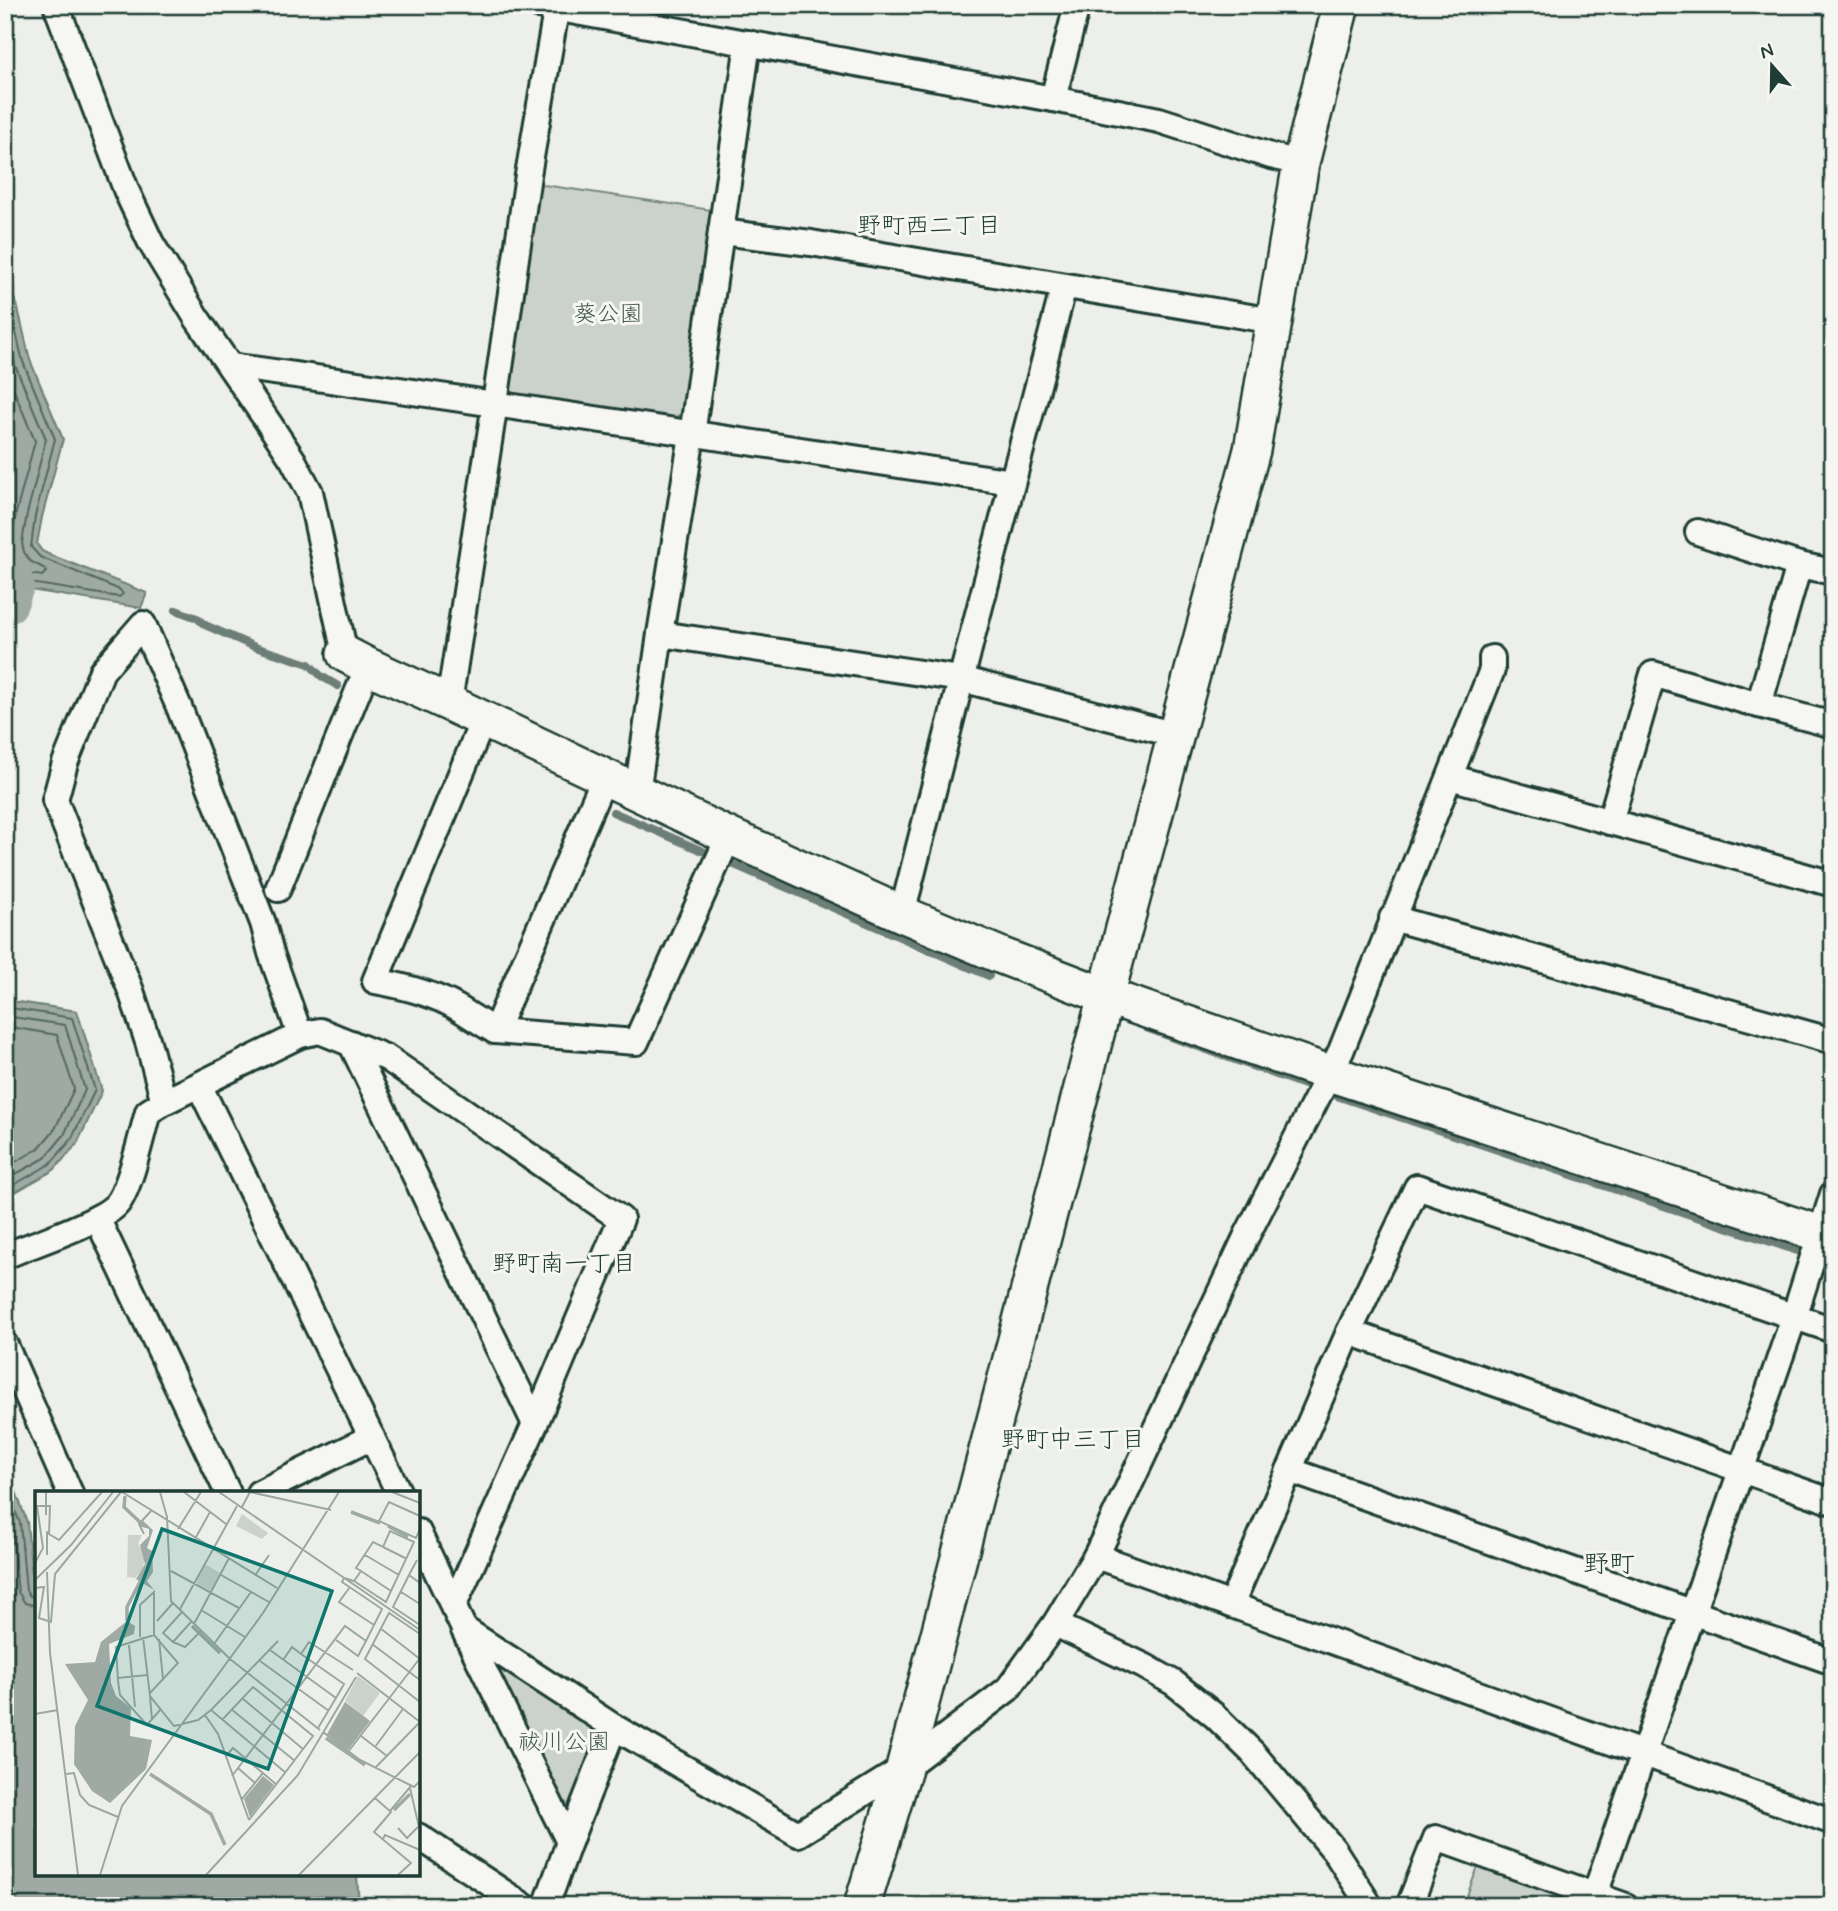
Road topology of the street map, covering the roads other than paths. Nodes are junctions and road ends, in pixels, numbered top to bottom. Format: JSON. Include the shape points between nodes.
{"nodes":[{"id":1,"x":56,"y":5,"type":"edge"},
{"id":2,"x":1077,"y":5,"type":"edge"},
{"id":3,"x":1341,"y":5,"type":"edge"},
{"id":4,"x":551,"y":6,"type":"edge"},
{"id":5,"x":748,"y":43,"type":"junction"},
{"id":6,"x":1053,"y":99,"type":"junction"},
{"id":7,"x":1301,"y":163,"type":"junction"},
{"id":8,"x":721,"y":232,"type":"junction"},
{"id":9,"x":1064,"y":286,"type":"junction"},
{"id":10,"x":1274,"y":321,"type":"junction"},
{"id":11,"x":230,"y":366,"type":"junction"},
{"id":12,"x":495,"y":403,"type":"junction"},
{"id":13,"x":692,"y":435,"type":"junction"},
{"id":14,"x":1012,"y":482,"type":"junction"},
{"id":15,"x":1698,"y":532,"type":"dead end"},
{"id":16,"x":1798,"y":565,"type":"junction"},
{"id":17,"x":1833,"y":572,"type":"edge"},
{"id":18,"x":660,"y":634,"type":"junction"},
{"id":19,"x":1492,"y":658,"type":"dead end"},
{"id":20,"x":356,"y":660,"type":"junction"},
{"id":21,"x":961,"y":679,"type":"junction"},
{"id":22,"x":449,"y":703,"type":"junction"},
{"id":23,"x":1759,"y":705,"type":"junction"},
{"id":24,"x":483,"y":720,"type":"junction"},
{"id":25,"x":1833,"y":725,"type":"edge"},
{"id":26,"x":1176,"y":736,"type":"junction"},
{"id":27,"x":604,"y":776,"type":"junction"},
{"id":28,"x":1450,"y":777,"type":"junction"},
{"id":29,"x":637,"y":793,"type":"junction"},
{"id":30,"x":1610,"y":822,"type":"junction"},
{"id":31,"x":728,"y":839,"type":"junction"},
{"id":32,"x":1833,"y":884,"type":"edge"},
{"id":33,"x":278,"y":889,"type":"dead end"},
{"id":34,"x":902,"y":914,"type":"junction"},
{"id":35,"x":1392,"y":918,"type":"junction"},
{"id":36,"x":1106,"y":996,"type":"junction"},
{"id":37,"x":495,"y":1031,"type":"junction"},
{"id":38,"x":300,"y":1035,"type":"junction"},
{"id":39,"x":1833,"y":1041,"type":"edge"},
{"id":40,"x":351,"y":1043,"type":"junction"},
{"id":41,"x":199,"y":1085,"type":"junction"},
{"id":42,"x":1323,"y":1086,"type":"junction"},
{"id":43,"x":164,"y":1102,"type":"junction"},
{"id":44,"x":1833,"y":1194,"type":"edge"},
{"id":45,"x":97,"y":1218,"type":"junction"},
{"id":46,"x":1821,"y":1246,"type":"edge"},
{"id":47,"x":5,"y":1256,"type":"edge"},
{"id":48,"x":1794,"y":1317,"type":"junction"},
{"id":49,"x":1833,"y":1331,"type":"edge"},
{"id":50,"x":1349,"y":1332,"type":"junction"},
{"id":51,"x":5,"y":1345,"type":"edge"},
{"id":52,"x":535,"y":1424,"type":"junction"},
{"id":53,"x":372,"y":1437,"type":"junction"},
{"id":54,"x":1289,"y":1469,"type":"junction"},
{"id":55,"x":1741,"y":1470,"type":"junction"},
{"id":56,"x":69,"y":1491,"type":"edge"},
{"id":57,"x":227,"y":1491,"type":"edge"},
{"id":58,"x":263,"y":1491,"type":"edge"},
{"id":59,"x":398,"y":1491,"type":"edge"},
{"id":60,"x":1833,"y":1502,"type":"edge"},
{"id":61,"x":420,"y":1536,"type":"edge"},
{"id":62,"x":1096,"y":1556,"type":"junction"},
{"id":63,"x":1231,"y":1605,"type":"junction"},
{"id":64,"x":1692,"y":1612,"type":"junction"},
{"id":65,"x":459,"y":1618,"type":"junction"},
{"id":66,"x":1055,"y":1624,"type":"junction"},
{"id":67,"x":1833,"y":1662,"type":"edge"},
{"id":68,"x":614,"y":1727,"type":"junction"},
{"id":69,"x":1643,"y":1754,"type":"junction"},
{"id":70,"x":904,"y":1768,"type":"junction"},
{"id":71,"x":1833,"y":1822,"type":"edge"},
{"id":72,"x":420,"y":1837,"type":"edge"},
{"id":73,"x":569,"y":1842,"type":"junction"},
{"id":74,"x":1592,"y":1900,"type":"edge"},
{"id":75,"x":514,"y":1903,"type":"edge"},
{"id":76,"x":546,"y":1906,"type":"edge"},
{"id":77,"x":862,"y":1906,"type":"edge"},
{"id":78,"x":1370,"y":1906,"type":"edge"},
{"id":79,"x":1409,"y":1906,"type":"edge"},
{"id":80,"x":1626,"y":1906,"type":"edge"}],
"edges":[{"from":1,"to":11,"type":"street","via":[[151,243]]},
{"from":2,"to":6,"type":"street"},
{"from":3,"to":7,"type":"street"},
{"from":4,"to":5,"type":"street"},
{"from":4,"to":12,"type":"street"},
{"from":5,"to":6,"type":"street"},
{"from":5,"to":8,"type":"street"},
{"from":6,"to":7,"type":"street","via":[[1159,120]]},
{"from":7,"to":10,"type":"street"},
{"from":8,"to":9,"type":"street"},
{"from":8,"to":13,"type":"street"},
{"from":9,"to":10,"type":"street"},
{"from":9,"to":14,"type":"street"},
{"from":10,"to":26,"type":"street","via":[[1252,450]]},
{"from":11,"to":12,"type":"street"},
{"from":11,"to":20,"type":"street","via":[[310,492]]},
{"from":12,"to":13,"type":"street"},
{"from":12,"to":22,"type":"street"},
{"from":13,"to":14,"type":"street"},
{"from":13,"to":18,"type":"street"},
{"from":14,"to":21,"type":"street"},
{"from":15,"to":16,"type":"street"},
{"from":16,"to":17,"type":"street"},
{"from":16,"to":23,"type":"street"},
{"from":18,"to":21,"type":"street"},
{"from":18,"to":29,"type":"street"},
{"from":19,"to":28,"type":"street","via":[[1492,670]]},
{"from":20,"to":22,"type":"street"},
{"from":20,"to":33,"type":"street"},
{"from":21,"to":26,"type":"street"},
{"from":21,"to":34,"type":"street"},
{"from":22,"to":24,"type":"street"},
{"from":23,"to":25,"type":"street"},
{"from":23,"to":30,"type":"street","via":[[1653,674]]},
{"from":24,"to":27,"type":"street"},
{"from":24,"to":37,"type":"street","via":[[375,981],[456,1006]]},
{"from":26,"to":36,"type":"street"},
{"from":27,"to":29,"type":"street"},
{"from":27,"to":37,"type":"street"},
{"from":28,"to":30,"type":"street"},
{"from":28,"to":35,"type":"street"},
{"from":29,"to":31,"type":"street"},
{"from":30,"to":32,"type":"street"},
{"from":31,"to":34,"type":"street"},
{"from":31,"to":37,"type":"street","via":[[636,1042]]},
{"from":34,"to":36,"type":"street"},
{"from":35,"to":39,"type":"street"},
{"from":35,"to":42,"type":"street"},
{"from":36,"to":42,"type":"street"},
{"from":36,"to":70,"type":"street"},
{"from":38,"to":40,"type":"street","via":[[320,1031]]},
{"from":38,"to":41,"type":"street"},
{"from":38,"to":43,"type":"street","via":[[263,923],[143,624],[102,671],[55,800],[131,991]]},
{"from":40,"to":52,"type":"street"},
{"from":40,"to":52,"type":"street","via":[[387,1058],[621,1219]]},
{"from":41,"to":43,"type":"street"},
{"from":41,"to":53,"type":"street"},
{"from":42,"to":46,"type":"street"},
{"from":42,"to":62,"type":"street","via":[[1247,1235]]},
{"from":43,"to":45,"type":"street","via":[[148,1112],[117,1204]]},
{"from":44,"to":46,"type":"street"},
{"from":45,"to":47,"type":"street"},
{"from":45,"to":57,"type":"street"},
{"from":46,"to":48,"type":"street"},
{"from":48,"to":49,"type":"street"},
{"from":48,"to":50,"type":"street","via":[[1417,1187]]},
{"from":48,"to":55,"type":"street"},
{"from":50,"to":54,"type":"street"},
{"from":50,"to":55,"type":"street"},
{"from":51,"to":56,"type":"street"},
{"from":52,"to":65,"type":"street"},
{"from":53,"to":58,"type":"street"},
{"from":53,"to":59,"type":"street"},
{"from":54,"to":63,"type":"street"},
{"from":54,"to":64,"type":"street"},
{"from":55,"to":60,"type":"street"},
{"from":55,"to":64,"type":"street"},
{"from":61,"to":65,"type":"street"},
{"from":62,"to":63,"type":"street"},
{"from":62,"to":66,"type":"street"},
{"from":63,"to":69,"type":"street"},
{"from":64,"to":67,"type":"street"},
{"from":64,"to":69,"type":"street"},
{"from":65,"to":68,"type":"street"},
{"from":65,"to":73,"type":"street"},
{"from":66,"to":70,"type":"street","via":[[1008,1689]]},
{"from":66,"to":78,"type":"street","via":[[1174,1683],[1215,1716],[1252,1752],[1334,1850]]},
{"from":68,"to":70,"type":"street","via":[[798,1834]]},
{"from":68,"to":73,"type":"street"},
{"from":69,"to":71,"type":"street"},
{"from":69,"to":74,"type":"street"},
{"from":70,"to":77,"type":"street"},
{"from":72,"to":75,"type":"street"},
{"from":73,"to":76,"type":"street"},
{"from":74,"to":79,"type":"street","via":[[1436,1838]]},
{"from":74,"to":80,"type":"street"}]}
